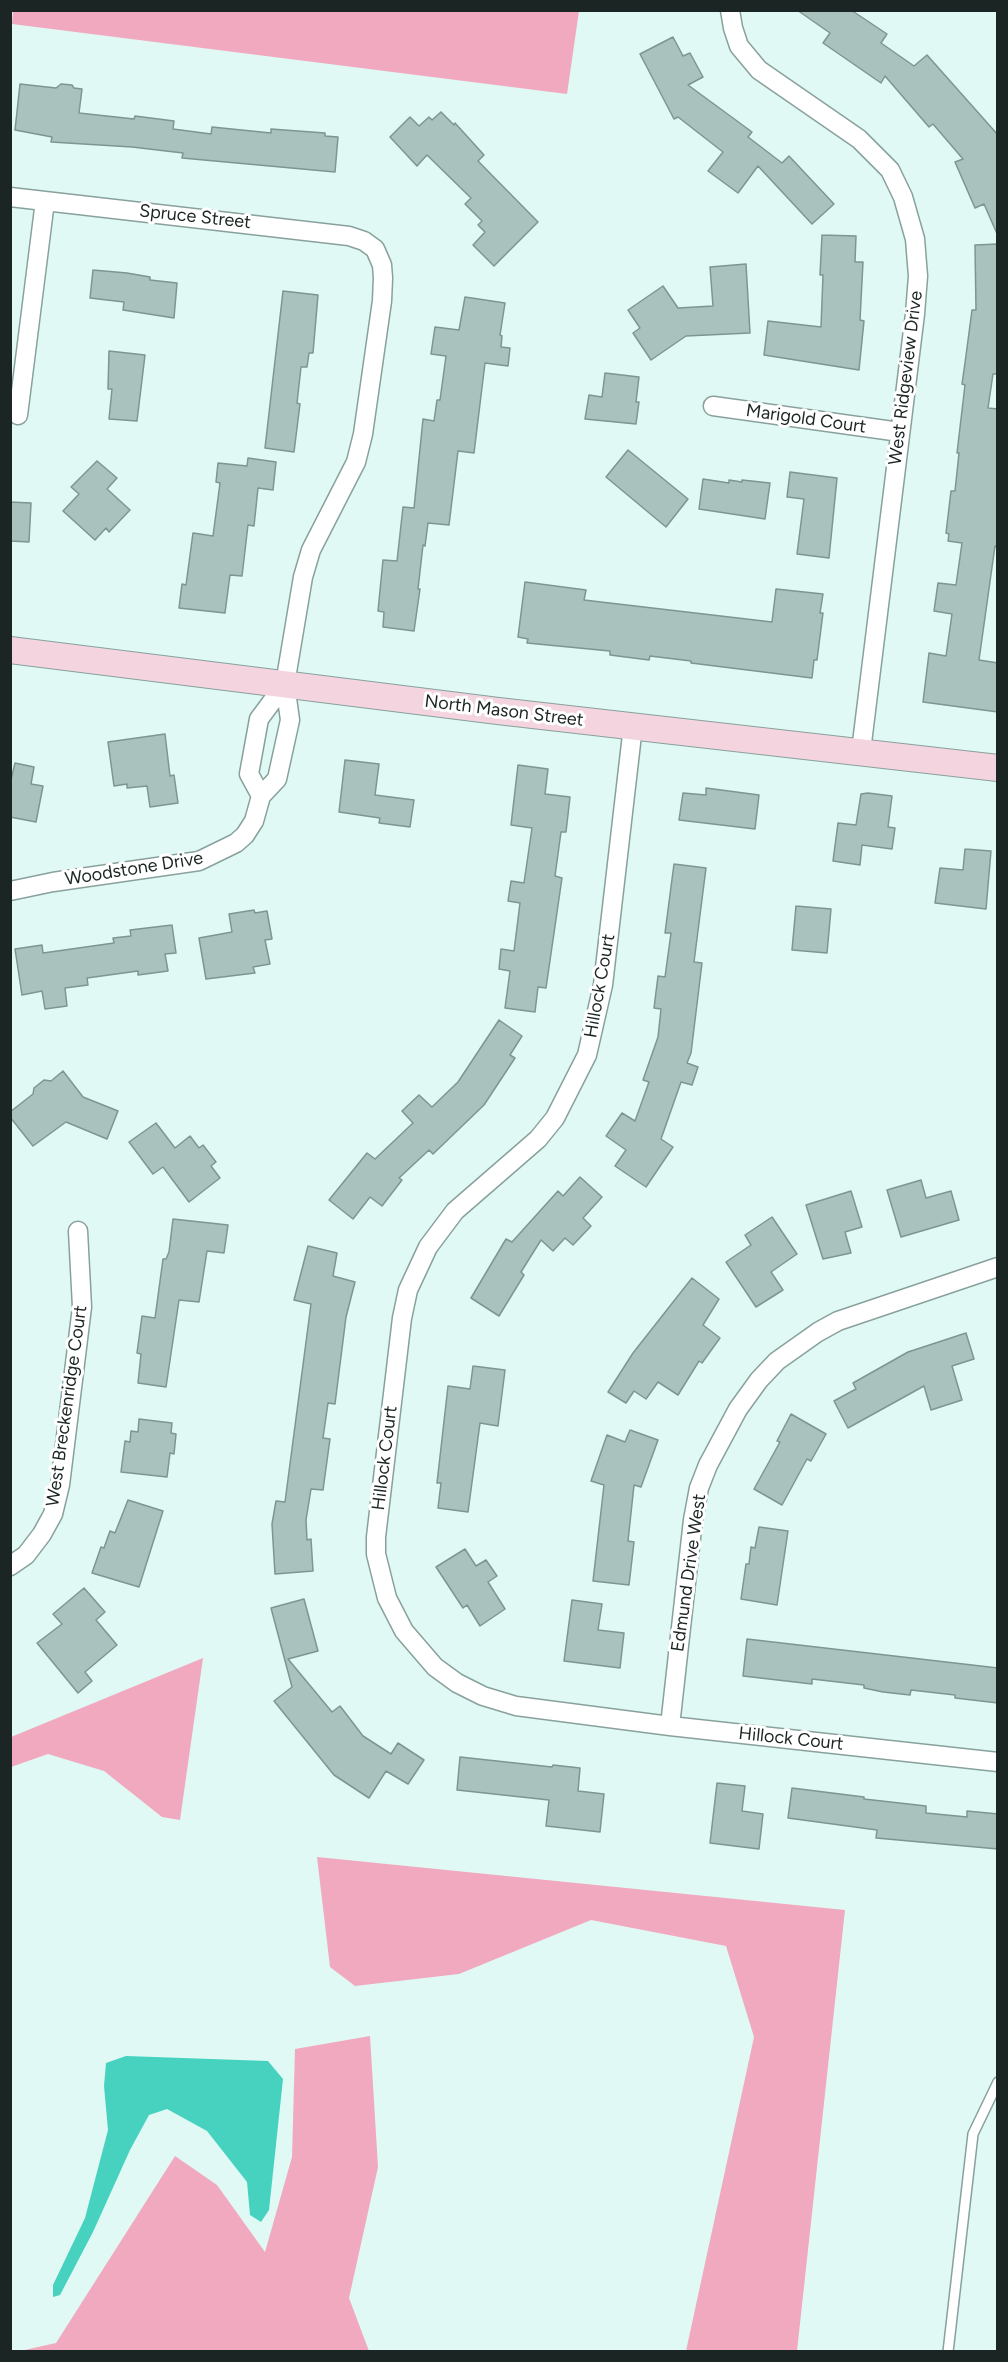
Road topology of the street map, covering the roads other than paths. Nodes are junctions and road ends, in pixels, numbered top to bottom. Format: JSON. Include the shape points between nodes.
{"nodes":[{"id":1,"x":730,"y":10,"type":"edge"},
{"id":2,"x":10,"y":197,"type":"edge"},
{"id":3,"x":45,"y":201,"type":"junction"},
{"id":4,"x":713,"y":406,"type":"dead end"},
{"id":5,"x":18,"y":415,"type":"dead end"},
{"id":6,"x":900,"y":432,"type":"junction"},
{"id":7,"x":10,"y":650,"type":"edge"},
{"id":8,"x":285,"y":684,"type":"junction"},
{"id":9,"x":633,"y":726,"type":"junction"},
{"id":10,"x":861,"y":751,"type":"junction"},
{"id":11,"x":998,"y":768,"type":"edge"},
{"id":12,"x":261,"y":796,"type":"junction"},
{"id":13,"x":10,"y":891,"type":"edge"},
{"id":14,"x":78,"y":1231,"type":"dead end"},
{"id":15,"x":998,"y":1267,"type":"edge"},
{"id":16,"x":10,"y":1566,"type":"edge"},
{"id":17,"x":670,"y":1726,"type":"junction"},
{"id":18,"x":998,"y":1762,"type":"edge"},
{"id":19,"x":998,"y":2082,"type":"edge"},
{"id":20,"x":948,"y":2352,"type":"edge"}],
"edges":[{"from":1,"to":6,"type":"street","name":"West Ridgeview Drive","via":[[739,46],[748,59],[859,138],[890,170],[903,196],[915,239],[918,276]]},
{"from":2,"to":3,"type":"street","name":"Spruce Street"},
{"from":3,"to":5,"type":"street"},
{"from":3,"to":8,"type":"street","name":"Spruce Street","via":[[327,232],[364,241],[375,249],[382,265],[382,301],[363,435],[356,462],[311,550]]},
{"from":4,"to":6,"type":"street","name":"Marigold Court"},
{"from":6,"to":10,"type":"street","name":"West Ridgeview Drive"},
{"from":7,"to":8,"type":"street","name":"North Mason Street"},
{"from":8,"to":9,"type":"street","name":"North Mason Street"},
{"from":8,"to":12,"type":"street","name":"Woodstone Drive","via":[[290,720],[277,779]]},
{"from":8,"to":12,"type":"street","via":[[259,719],[249,774]]},
{"from":9,"to":10,"type":"street","name":"North Mason Street"},
{"from":9,"to":17,"type":"street","name":"Hillock Court","via":[[603,985],[587,1054],[555,1118],[538,1139],[455,1211],[418,1266],[402,1318],[376,1554],[387,1598],[404,1631],[435,1667],[457,1683],[516,1706]]},
{"from":10,"to":11,"type":"street","name":"North Mason Street"},
{"from":12,"to":13,"type":"street","name":"Woodstone Drive","via":[[254,821],[245,835],[218,854],[199,861]]},
{"from":14,"to":16,"type":"street","name":"West Breckenridge Court","via":[[82,1307],[60,1485],[53,1514],[42,1534],[26,1555]]},
{"from":15,"to":17,"type":"street","name":"Edmund Drive West","via":[[838,1321],[777,1361],[738,1409],[699,1488]]},
{"from":17,"to":18,"type":"street","name":"Hillock Court"},
{"from":19,"to":20,"type":"lane","via":[[973,2134]]}]}
